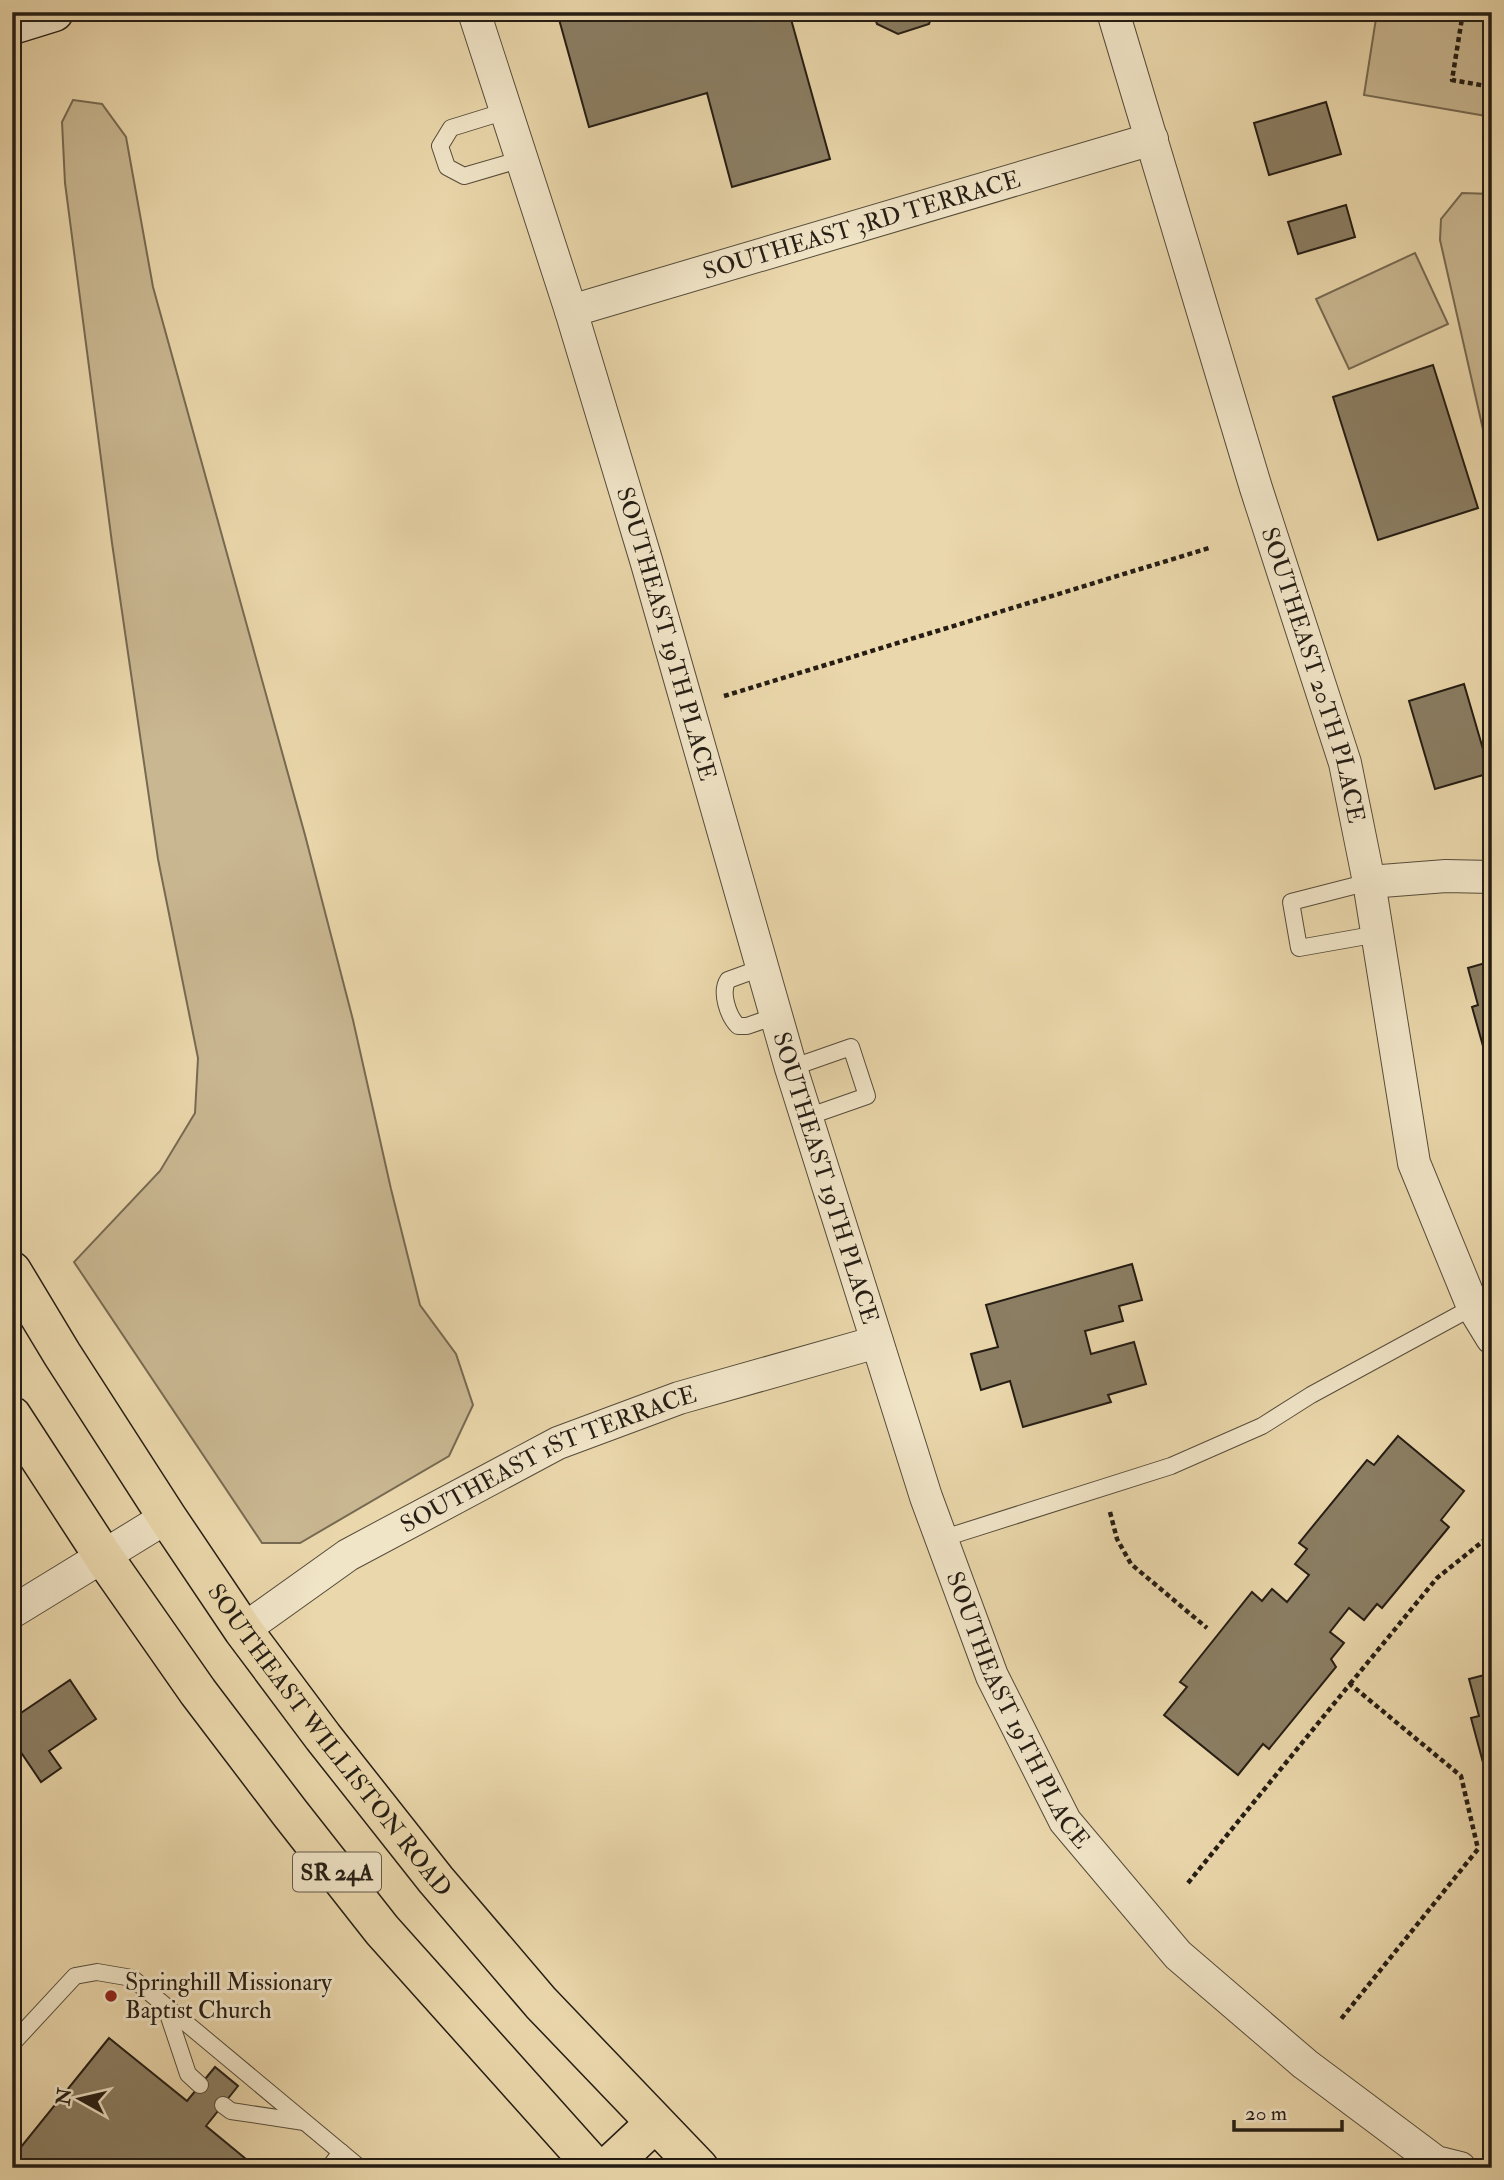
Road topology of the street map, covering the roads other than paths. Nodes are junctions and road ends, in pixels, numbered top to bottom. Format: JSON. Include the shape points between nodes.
{"nodes":[{"id":1,"x":54,"y":12,"type":"edge"},
{"id":2,"x":474,"y":12,"type":"edge"},
{"id":3,"x":1113,"y":12,"type":"edge"},
{"id":4,"x":12,"y":25,"type":"edge"},
{"id":5,"x":506,"y":111,"type":"junction"},
{"id":6,"x":1152,"y":139,"type":"junction"},
{"id":7,"x":522,"y":159,"type":"junction"},
{"id":8,"x":571,"y":311,"type":"junction"},
{"id":9,"x":1492,"y":877,"type":"edge"},
{"id":10,"x":1369,"y":882,"type":"junction"},
{"id":11,"x":1378,"y":934,"type":"junction"},
{"id":12,"x":761,"y":968,"type":"junction"},
{"id":13,"x":776,"y":1016,"type":"junction"},
{"id":14,"x":791,"y":1068,"type":"junction"},
{"id":15,"x":807,"y":1116,"type":"junction"},
{"id":16,"x":12,"y":1271,"type":"edge"},
{"id":17,"x":1473,"y":1307,"type":"junction"},
{"id":18,"x":1492,"y":1338,"type":"edge"},
{"id":19,"x":877,"y":1342,"type":"junction"},
{"id":20,"x":12,"y":1416,"type":"edge"},
{"id":21,"x":167,"y":1517,"type":"junction"},
{"id":22,"x":941,"y":1539,"type":"junction"},
{"id":23,"x":103,"y":1556,"type":"junction"},
{"id":24,"x":12,"y":1612,"type":"edge"},
{"id":25,"x":243,"y":1630,"type":"junction"},
{"id":26,"x":165,"y":2005,"type":"junction"},
{"id":27,"x":12,"y":2044,"type":"edge"},
{"id":28,"x":200,"y":2085,"type":"dead end"},
{"id":29,"x":223,"y":2105,"type":"dead end"},
{"id":30,"x":304,"y":2122,"type":"junction"},
{"id":31,"x":655,"y":2123,"type":"junction"},
{"id":32,"x":341,"y":2151,"type":"junction"},
{"id":33,"x":329,"y":2168,"type":"edge"},
{"id":34,"x":360,"y":2168,"type":"edge"},
{"id":35,"x":595,"y":2168,"type":"edge"},
{"id":36,"x":607,"y":2168,"type":"edge"},
{"id":37,"x":699,"y":2168,"type":"edge"},
{"id":38,"x":1460,"y":2168,"type":"edge"}],
"edges":[{"from":1,"to":4,"type":"street"},
{"from":2,"to":5,"type":"street","name":"SOUTHEAST 19TH PLACE"},
{"from":3,"to":6,"type":"street","name":"SOUTHEAST 20TH PLACE"},
{"from":5,"to":7,"type":"street","name":"SOUTHEAST 19TH PLACE"},
{"from":5,"to":7,"type":"lane","via":[[451,128],[440,146],[447,167],[464,176]]},
{"from":6,"to":8,"type":"street","name":"SOUTHEAST 3RD TERRACE"},
{"from":6,"to":10,"type":"street","name":"SOUTHEAST 20TH PLACE","via":[[1256,488],[1346,762]]},
{"from":7,"to":8,"type":"street","name":"SOUTHEAST 19TH PLACE"},
{"from":8,"to":12,"type":"street","name":"SOUTHEAST 19TH PLACE"},
{"from":9,"to":10,"type":"street"},
{"from":10,"to":11,"type":"street","name":"SOUTHEAST 20TH PLACE"},
{"from":10,"to":11,"type":"lane","via":[[1291,902],[1300,948]]},
{"from":11,"to":17,"type":"street","name":"SOUTHEAST 20TH PLACE","via":[[1414,1163]]},
{"from":12,"to":13,"type":"street","name":"SOUTHEAST 19TH PLACE"},
{"from":12,"to":13,"type":"lane","via":[[727,980],[723,992],[738,1026]]},
{"from":13,"to":14,"type":"street","name":"SOUTHEAST 19TH PLACE"},
{"from":14,"to":15,"type":"street","name":"SOUTHEAST 19TH PLACE"},
{"from":14,"to":15,"type":"lane","via":[[850,1047],[867,1097]]},
{"from":15,"to":19,"type":"street","name":"SOUTHEAST 19TH PLACE"},
{"from":16,"to":21,"type":"highway","name":"SOUTHEAST WILLISTON ROAD","number":"SR 24A"},
{"from":17,"to":18,"type":"street","name":"SOUTHEAST 20TH PLACE"},
{"from":17,"to":22,"type":"lane","via":[[1262,1426],[1182,1461]]},
{"from":19,"to":22,"type":"street","name":"SOUTHEAST 19TH PLACE"},
{"from":19,"to":25,"type":"street","name":"SOUTHEAST 1ST TERRACE","via":[[679,1398],[558,1443],[348,1555]]},
{"from":20,"to":23,"type":"highway","number":"SR 24A"},
{"from":21,"to":23,"type":"street"},
{"from":21,"to":25,"type":"highway","name":"SOUTHEAST WILLISTON ROAD","number":"SR 24A"},
{"from":22,"to":38,"type":"street","name":"SOUTHEAST 19TH PLACE","via":[[992,1676],[1065,1821],[1178,1955],[1316,2072],[1436,2162]]},
{"from":23,"to":24,"type":"street"},
{"from":23,"to":35,"type":"highway","number":"SR 24A","via":[[198,1692],[382,1930]]},
{"from":25,"to":31,"type":"highway","name":"SOUTHEAST WILLISTON ROAD","number":"SR 24A","via":[[436,1880],[541,2003]]},
{"from":26,"to":27,"type":"lane","via":[[132,1978],[97,1972],[75,1976]]},
{"from":26,"to":28,"type":"lane","via":[[188,2074]]},
{"from":26,"to":30,"type":"lane"},
{"from":29,"to":30,"type":"lane","via":[[232,2111]]},
{"from":30,"to":32,"type":"lane"},
{"from":31,"to":36,"type":"highway"},
{"from":31,"to":37,"type":"highway","name":"SOUTHEAST WILLISTON ROAD","number":"SR 24A"},
{"from":32,"to":33,"type":"lane"},
{"from":32,"to":34,"type":"lane"}]}
